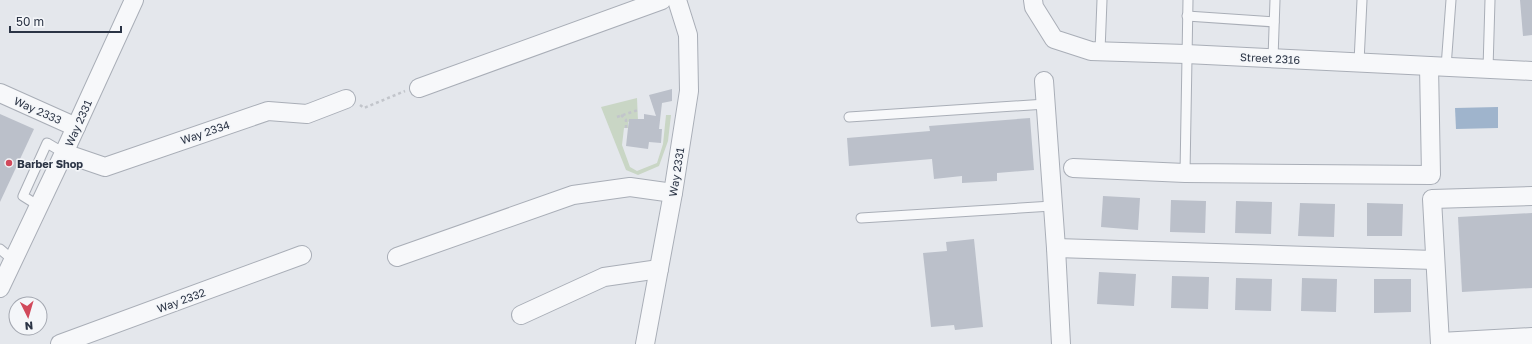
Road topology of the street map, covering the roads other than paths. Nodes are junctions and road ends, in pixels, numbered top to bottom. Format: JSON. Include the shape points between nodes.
{"nodes":[{"id":1,"x":134,"y":0,"type":"edge"},
{"id":2,"x":662,"y":0,"type":"edge"},
{"id":3,"x":677,"y":0,"type":"edge"},
{"id":4,"x":1033,"y":0,"type":"edge"},
{"id":5,"x":1102,"y":0,"type":"edge"},
{"id":6,"x":1188,"y":0,"type":"edge"},
{"id":7,"x":1275,"y":0,"type":"edge"},
{"id":8,"x":1362,"y":0,"type":"edge"},
{"id":9,"x":1451,"y":0,"type":"edge"},
{"id":10,"x":1490,"y":0,"type":"edge"},
{"id":11,"x":1187,"y":16,"type":"junction"},
{"id":12,"x":1274,"y":22,"type":"junction"},
{"id":13,"x":1100,"y":51,"type":"junction"},
{"id":14,"x":1186,"y":54,"type":"junction"},
{"id":15,"x":1273,"y":58,"type":"junction"},
{"id":16,"x":1359,"y":62,"type":"junction"},
{"id":17,"x":1438,"y":66,"type":"junction"},
{"id":18,"x":1488,"y":69,"type":"junction"},
{"id":19,"x":1532,"y":71,"type":"edge"},
{"id":20,"x":1044,"y":81,"type":"dead end"},
{"id":21,"x":419,"y":88,"type":"road end"},
{"id":22,"x":0,"y":93,"type":"edge"},
{"id":23,"x":346,"y":99,"type":"road end"},
{"id":24,"x":1046,"y":104,"type":"junction"},
{"id":25,"x":849,"y":117,"type":"dead end"},
{"id":26,"x":76,"y":127,"type":"junction"},
{"id":27,"x":64,"y":153,"type":"junction"},
{"id":28,"x":1073,"y":168,"type":"dead end"},
{"id":29,"x":1185,"y":173,"type":"junction"},
{"id":30,"x":673,"y":193,"type":"junction"},
{"id":31,"x":1532,"y":196,"type":"edge"},
{"id":32,"x":1052,"y":206,"type":"junction"},
{"id":33,"x":861,"y":218,"type":"dead end"},
{"id":34,"x":1056,"y":248,"type":"junction"},
{"id":35,"x":7,"y":254,"type":"edge"},
{"id":36,"x":302,"y":255,"type":"dead end"},
{"id":37,"x":397,"y":257,"type":"dead end"},
{"id":38,"x":1434,"y":260,"type":"junction"},
{"id":39,"x":659,"y":269,"type":"junction"},
{"id":40,"x":0,"y":288,"type":"edge"},
{"id":41,"x":521,"y":315,"type":"dead end"},
{"id":42,"x":1532,"y":337,"type":"edge"},
{"id":43,"x":1440,"y":343,"type":"edge"},
{"id":44,"x":60,"y":344,"type":"edge"},
{"id":45,"x":645,"y":344,"type":"edge"},
{"id":46,"x":1060,"y":344,"type":"edge"}],
"edges":[{"from":1,"to":26,"type":"street","name":"Way 2331"},
{"from":2,"to":21,"type":"street"},
{"from":3,"to":30,"type":"street","name":"Way 2331","via":[[688,35],[689,91]]},
{"from":4,"to":13,"type":"street","name":"Street 2316","via":[[1034,7],[1054,38],[1091,51]]},
{"from":5,"to":13,"type":"lane"},
{"from":6,"to":11,"type":"lane"},
{"from":7,"to":12,"type":"lane"},
{"from":8,"to":16,"type":"lane"},
{"from":9,"to":17,"type":"lane"},
{"from":10,"to":18,"type":"lane"},
{"from":11,"to":12,"type":"lane"},
{"from":11,"to":14,"type":"lane"},
{"from":12,"to":15,"type":"lane"},
{"from":13,"to":14,"type":"street","name":"Street 2316"},
{"from":14,"to":15,"type":"street","name":"Street 2316"},
{"from":14,"to":29,"type":"lane"},
{"from":15,"to":16,"type":"street","name":"Street 2316"},
{"from":16,"to":17,"type":"street","name":"Street 2316"},
{"from":17,"to":18,"type":"street","name":"Street 2316"},
{"from":17,"to":29,"type":"street","via":[[1431,175]]},
{"from":18,"to":19,"type":"street","name":"Street 2316"},
{"from":20,"to":24,"type":"street"},
{"from":22,"to":26,"type":"street","name":"Way 2333"},
{"from":23,"to":27,"type":"street","name":"Way 2334","via":[[307,114],[268,111],[104,167]]},
{"from":24,"to":25,"type":"lane"},
{"from":24,"to":32,"type":"street"},
{"from":26,"to":27,"type":"street","name":"Way 2331"},
{"from":27,"to":35,"type":"street","name":"Way 2331","via":[[39,206]]},
{"from":28,"to":29,"type":"street"},
{"from":30,"to":37,"type":"street","via":[[630,187],[574,195]]},
{"from":30,"to":39,"type":"street","name":"Way 2331"},
{"from":31,"to":38,"type":"street","via":[[1432,199]]},
{"from":32,"to":33,"type":"lane"},
{"from":32,"to":34,"type":"street"},
{"from":34,"to":38,"type":"street"},
{"from":34,"to":46,"type":"street"},
{"from":35,"to":40,"type":"street","name":"Way 2331"},
{"from":36,"to":44,"type":"street","name":"Way 2332"},
{"from":38,"to":43,"type":"street"},
{"from":39,"to":41,"type":"street","via":[[604,277]]},
{"from":39,"to":45,"type":"street","name":"Way 2331"},
{"from":42,"to":43,"type":"street"}]}
